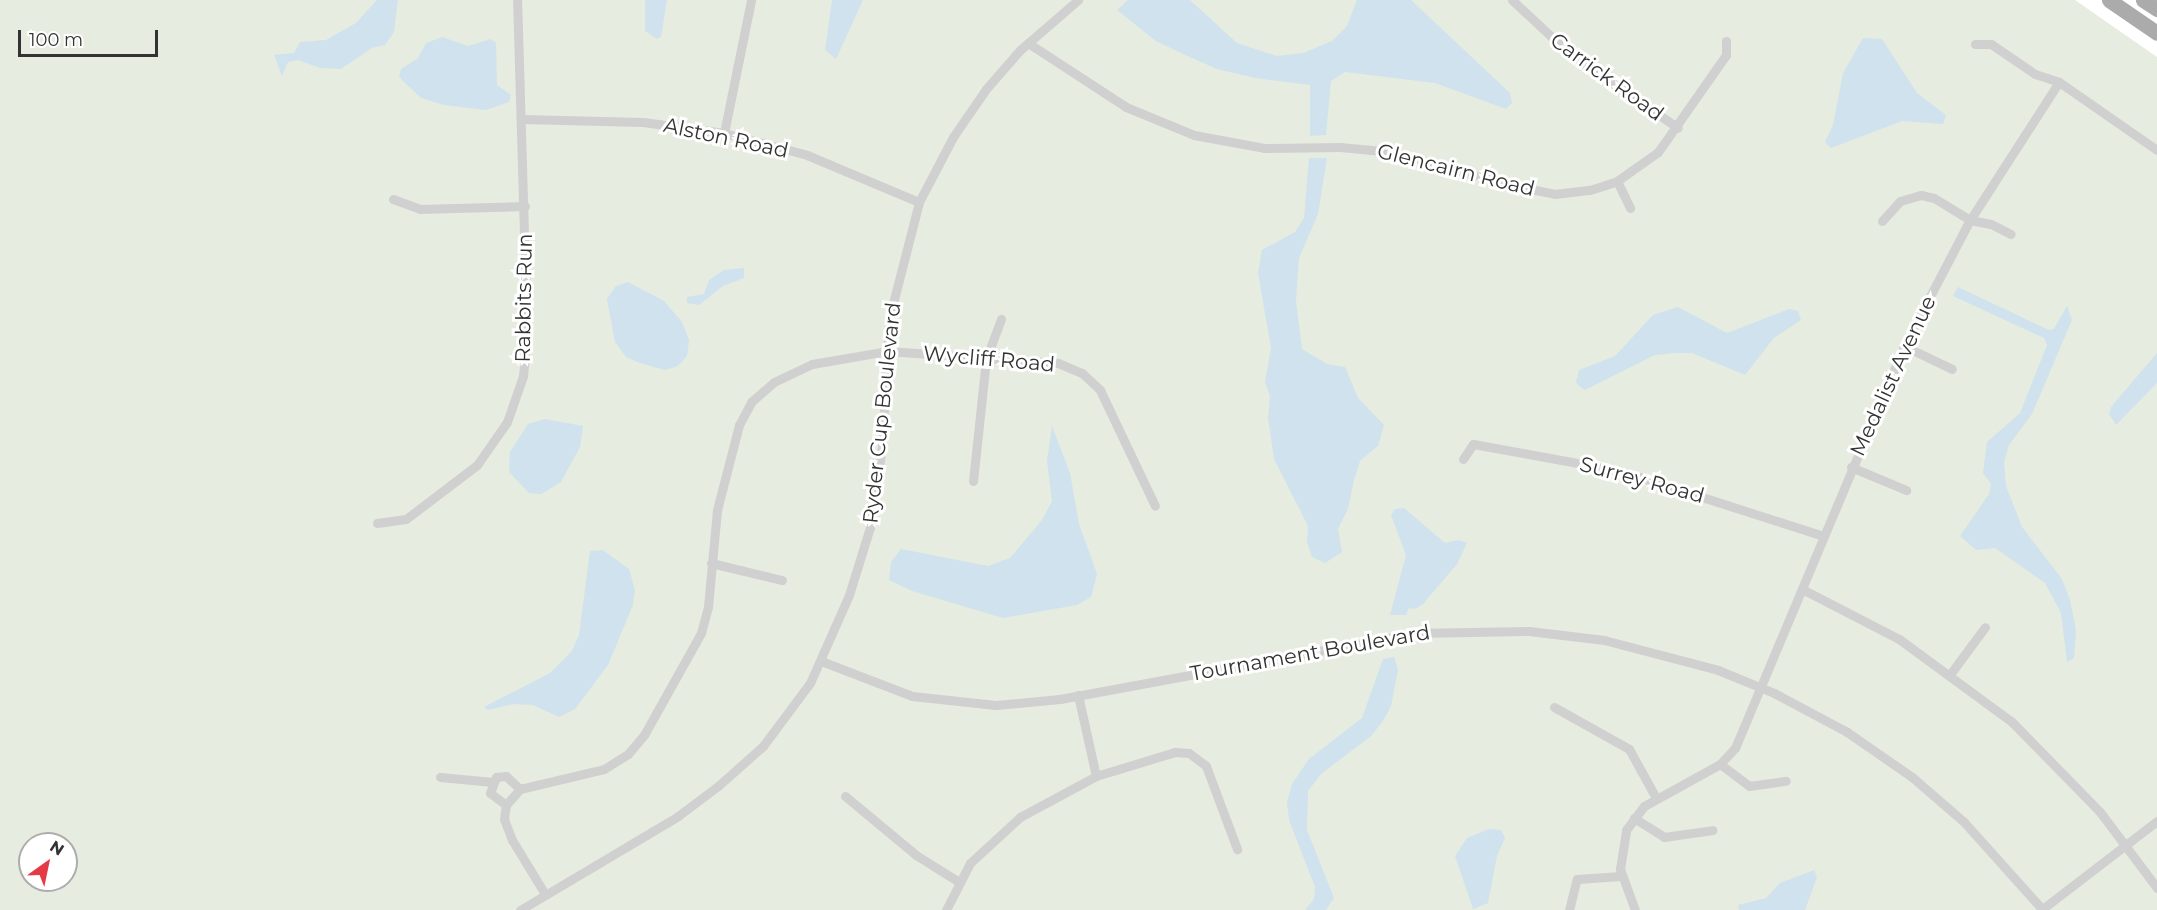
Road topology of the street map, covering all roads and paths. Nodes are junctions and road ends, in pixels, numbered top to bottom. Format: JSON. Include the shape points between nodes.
{"nodes":[{"id":1,"x":517,"y":0,"type":"edge"},
{"id":2,"x":751,"y":0,"type":"edge"},
{"id":3,"x":1078,"y":0,"type":"edge"},
{"id":4,"x":1512,"y":0,"type":"edge"},
{"id":5,"x":2109,"y":0,"type":"edge"},
{"id":6,"x":2144,"y":0,"type":"edge"},
{"id":7,"x":2157,"y":9,"type":"edge"},
{"id":8,"x":2157,"y":33,"type":"edge"},
{"id":9,"x":1726,"y":41,"type":"dead end"},
{"id":10,"x":1028,"y":43,"type":"junction"},
{"id":11,"x":1975,"y":44,"type":"dead end"},
{"id":12,"x":2059,"y":82,"type":"junction"},
{"id":13,"x":522,"y":119,"type":"junction"},
{"id":14,"x":1678,"y":128,"type":"junction"},
{"id":15,"x":724,"y":133,"type":"junction"},
{"id":16,"x":2157,"y":150,"type":"edge"},
{"id":17,"x":1617,"y":180,"type":"junction"},
{"id":18,"x":393,"y":198,"type":"dead end"},
{"id":19,"x":919,"y":202,"type":"junction"},
{"id":20,"x":525,"y":206,"type":"junction"},
{"id":21,"x":1630,"y":208,"type":"dead end"},
{"id":22,"x":1970,"y":220,"type":"junction"},
{"id":23,"x":1882,"y":221,"type":"dead end"},
{"id":24,"x":2011,"y":234,"type":"dead end"},
{"id":25,"x":1001,"y":319,"type":"dead end"},
{"id":26,"x":1904,"y":346,"type":"junction"},
{"id":27,"x":886,"y":351,"type":"junction"},
{"id":28,"x":987,"y":358,"type":"junction"},
{"id":29,"x":1952,"y":369,"type":"dead end"},
{"id":30,"x":1463,"y":459,"type":"dead end"},
{"id":31,"x":1851,"y":467,"type":"junction"},
{"id":32,"x":973,"y":481,"type":"dead end"},
{"id":33,"x":1906,"y":490,"type":"dead end"},
{"id":34,"x":1155,"y":506,"type":"dead end"},
{"id":35,"x":377,"y":523,"type":"dead end"},
{"id":36,"x":1823,"y":536,"type":"junction"},
{"id":37,"x":711,"y":563,"type":"junction"},
{"id":38,"x":782,"y":580,"type":"dead end"},
{"id":39,"x":1802,"y":589,"type":"junction"},
{"id":40,"x":1985,"y":627,"type":"dead end"},
{"id":41,"x":821,"y":661,"type":"junction"},
{"id":42,"x":1951,"y":673,"type":"junction"},
{"id":43,"x":1762,"y":687,"type":"junction"},
{"id":44,"x":1078,"y":696,"type":"junction"},
{"id":45,"x":1554,"y":707,"type":"dead end"},
{"id":46,"x":1720,"y":764,"type":"junction"},
{"id":47,"x":1096,"y":776,"type":"junction"},
{"id":48,"x":440,"y":777,"type":"dead end"},
{"id":49,"x":1786,"y":781,"type":"dead end"},
{"id":50,"x":493,"y":782,"type":"junction"},
{"id":51,"x":520,"y":789,"type":"junction"},
{"id":52,"x":845,"y":796,"type":"dead end"},
{"id":53,"x":1656,"y":798,"type":"junction"},
{"id":54,"x":506,"y":805,"type":"junction"},
{"id":55,"x":1634,"y":818,"type":"junction"},
{"id":56,"x":2157,"y":821,"type":"edge"},
{"id":57,"x":1713,"y":830,"type":"dead end"},
{"id":58,"x":2127,"y":844,"type":"junction"},
{"id":59,"x":1237,"y":849,"type":"dead end"},
{"id":60,"x":1621,"y":876,"type":"junction"},
{"id":61,"x":958,"y":882,"type":"junction"},
{"id":62,"x":2157,"y":888,"type":"edge"},
{"id":63,"x":545,"y":894,"type":"junction"},
{"id":64,"x":520,"y":910,"type":"edge"},
{"id":65,"x":946,"y":910,"type":"edge"},
{"id":66,"x":1569,"y":910,"type":"edge"},
{"id":67,"x":1635,"y":910,"type":"edge"},
{"id":68,"x":2042,"y":910,"type":"edge"}],
"edges":[{"from":1,"to":13,"type":"street","name":"Rabbits Run"},
{"from":2,"to":15,"type":"street"},
{"from":3,"to":10,"type":"street","name":"Ryder Cup Boulevard"},
{"from":4,"to":14,"type":"street","name":"Carrick Road","via":[[1569,53]]},
{"from":5,"to":8,"type":"main road"},
{"from":6,"to":7,"type":"main road"},
{"from":9,"to":14,"type":"street","name":"Glencairn Road","via":[[1726,55]]},
{"from":10,"to":17,"type":"street","name":"Glencairn Road","via":[[1126,107],[1220,142],[1264,148],[1340,147],[1393,152],[1555,194],[1590,190]]},
{"from":10,"to":19,"type":"street","name":"Ryder Cup Boulevard","via":[[969,112]]},
{"from":11,"to":12,"type":"street","via":[[1991,44],[2035,74]]},
{"from":12,"to":16,"type":"street"},
{"from":12,"to":22,"type":"street","name":"Medalist Avenue"},
{"from":13,"to":15,"type":"street","name":"Alston Road","via":[[643,122]]},
{"from":13,"to":20,"type":"street","name":"Rabbits Run"},
{"from":14,"to":17,"type":"street","name":"Glencairn Road","via":[[1658,152]]},
{"from":15,"to":19,"type":"street","name":"Alston Road","via":[[807,155]]},
{"from":17,"to":21,"type":"street"},
{"from":18,"to":20,"type":"street","via":[[420,209]]},
{"from":19,"to":27,"type":"street","name":"Ryder Cup Boulevard","via":[[894,298]]},
{"from":20,"to":35,"type":"street","name":"Rabbits Run","via":[[526,358],[507,422],[477,465],[427,506],[406,519]]},
{"from":22,"to":23,"type":"street","via":[[1934,198],[1921,195],[1900,201]]},
{"from":22,"to":24,"type":"street","via":[[1991,224]]},
{"from":22,"to":26,"type":"street","name":"Medalist Avenue"},
{"from":25,"to":28,"type":"street"},
{"from":26,"to":29,"type":"street"},
{"from":26,"to":31,"type":"street","name":"Medalist Avenue"},
{"from":27,"to":28,"type":"street","name":"Wycliff Road"},
{"from":27,"to":37,"type":"street","name":"Wycliff Road","via":[[812,364],[774,382],[751,402],[739,425],[717,510]]},
{"from":27,"to":41,"type":"street","name":"Ryder Cup Boulevard","via":[[882,447],[870,527],[849,595]]},
{"from":28,"to":32,"type":"street"},
{"from":28,"to":34,"type":"street","name":"Wycliff Road","via":[[1058,363],[1091,380],[1118,425]]},
{"from":30,"to":36,"type":"street","name":"Surrey Road","via":[[1473,444],[1621,471]]},
{"from":31,"to":33,"type":"street"},
{"from":31,"to":36,"type":"street","name":"Medalist Avenue"},
{"from":36,"to":39,"type":"street","name":"Medalist Avenue"},
{"from":37,"to":38,"type":"street"},
{"from":37,"to":51,"type":"street","name":"Wycliff Road","via":[[701,633],[634,748],[622,759],[592,774]]},
{"from":39,"to":42,"type":"street","via":[[1899,639]]},
{"from":39,"to":43,"type":"street","name":"Medalist Avenue"},
{"from":40,"to":42,"type":"street"},
{"from":41,"to":44,"type":"street","name":"Tournament Boulevard","via":[[885,687],[940,702],[996,705]]},
{"from":41,"to":63,"type":"street","name":"Ryder Cup Boulevard","via":[[780,727],[718,786],[678,816]]},
{"from":42,"to":58,"type":"street","via":[[2043,750]]},
{"from":43,"to":44,"type":"street","name":"Tournament Boulevard","via":[[1680,658],[1604,640],[1470,629],[1387,636]]},
{"from":43,"to":46,"type":"street","name":"Medalist Avenue","via":[[1735,748]]},
{"from":43,"to":68,"type":"street","name":"Tournament Boulevard","via":[[1848,732],[1912,777],[1991,849]]},
{"from":44,"to":47,"type":"street"},
{"from":45,"to":53,"type":"street","via":[[1629,749]]},
{"from":46,"to":49,"type":"street","via":[[1749,786]]},
{"from":46,"to":53,"type":"street"},
{"from":47,"to":59,"type":"street","via":[[1175,752],[1196,756],[1209,772]]},
{"from":47,"to":61,"type":"street","via":[[1001,830]]},
{"from":48,"to":50,"type":"street"},
{"from":50,"to":51,"type":"street","via":[[506,776]]},
{"from":50,"to":54,"type":"street","via":[[490,793]]},
{"from":51,"to":54,"type":"street"},
{"from":52,"to":61,"type":"street","via":[[916,855]]},
{"from":53,"to":55,"type":"street"},
{"from":54,"to":63,"type":"street","via":[[504,819],[512,840]]},
{"from":55,"to":57,"type":"street","via":[[1664,837]]},
{"from":55,"to":60,"type":"street","via":[[1621,846]]},
{"from":56,"to":58,"type":"street"},
{"from":58,"to":62,"type":"street"},
{"from":58,"to":68,"type":"street"},
{"from":60,"to":66,"type":"street","via":[[1577,879]]},
{"from":60,"to":67,"type":"street"},
{"from":61,"to":65,"type":"street"},
{"from":63,"to":64,"type":"street","name":"Ryder Cup Boulevard"}]}
